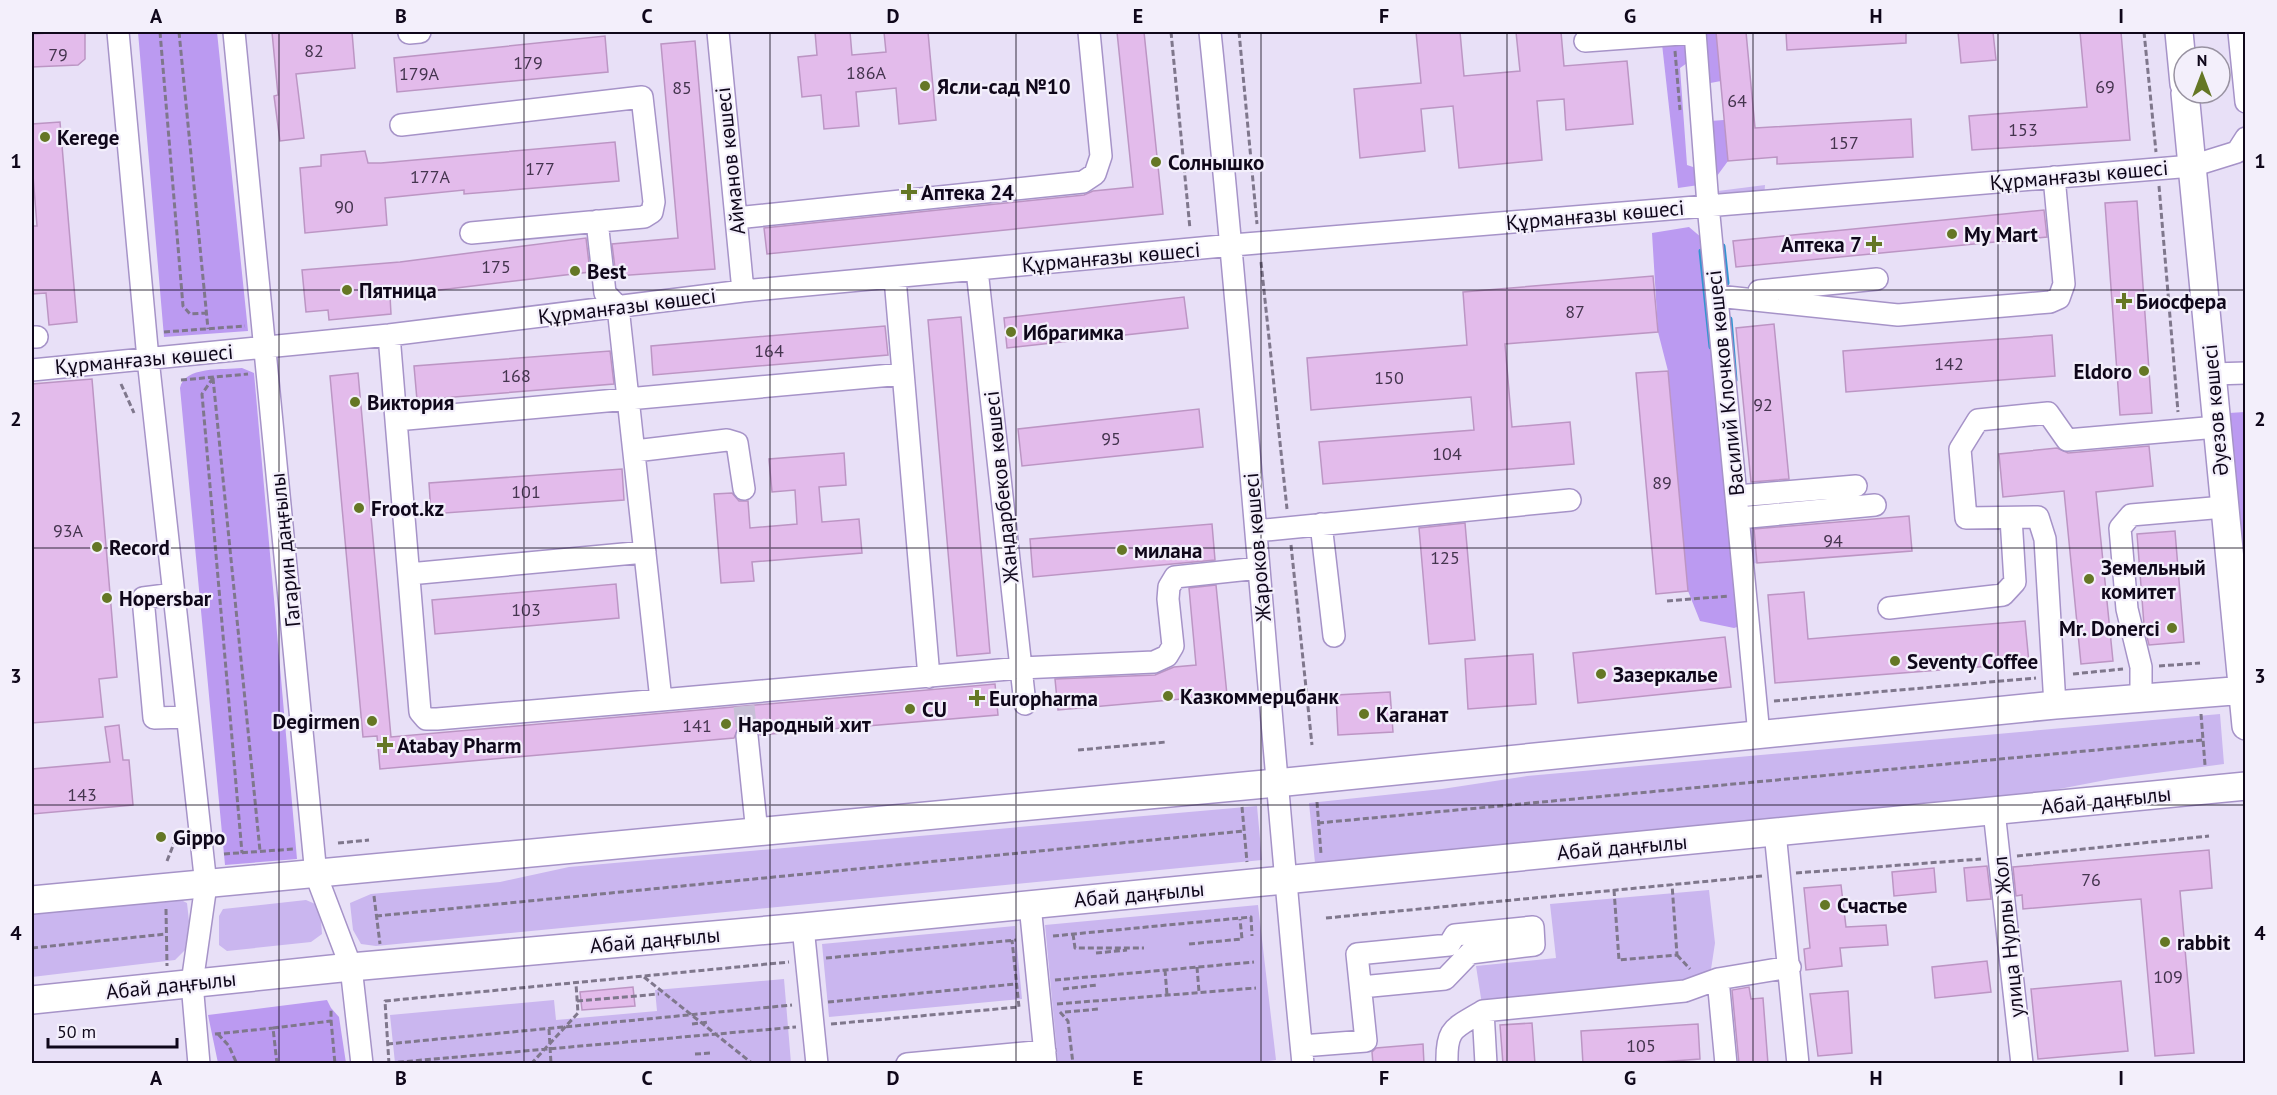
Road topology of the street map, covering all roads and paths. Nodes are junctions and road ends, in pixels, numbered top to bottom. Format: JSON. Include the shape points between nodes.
{"nodes":[{"id":1,"x":118,"y":32,"type":"edge"},
{"id":2,"x":160,"y":32,"type":"edge"},
{"id":3,"x":179,"y":32,"type":"edge"},
{"id":4,"x":234,"y":32,"type":"edge"},
{"id":5,"x":718,"y":32,"type":"edge"},
{"id":6,"x":1089,"y":32,"type":"edge"},
{"id":7,"x":1172,"y":32,"type":"edge"},
{"id":8,"x":1210,"y":32,"type":"edge"},
{"id":9,"x":1239,"y":32,"type":"edge"},
{"id":10,"x":1695,"y":32,"type":"edge"},
{"id":11,"x":2144,"y":32,"type":"edge"},
{"id":12,"x":2239,"y":32,"type":"edge"},
{"id":13,"x":1585,"y":41,"type":"dead end"},
{"id":14,"x":2246,"y":102,"type":"edge"},
{"id":15,"x":2186,"y":105,"type":"edge"},
{"id":16,"x":401,"y":125,"type":"dead end"},
{"id":17,"x":2243,"y":147,"type":"edge"},
{"id":18,"x":2192,"y":166,"type":"junction"},
{"id":19,"x":2157,"y":168,"type":"junction"},
{"id":20,"x":2054,"y":177,"type":"junction"},
{"id":21,"x":1708,"y":205,"type":"junction"},
{"id":22,"x":736,"y":218,"type":"junction"},
{"id":23,"x":597,"y":221,"type":"junction"},
{"id":24,"x":471,"y":233,"type":"dead end"},
{"id":25,"x":1259,"y":244,"type":"junction"},
{"id":26,"x":1233,"y":245,"type":"junction"},
{"id":27,"x":1192,"y":249,"type":"junction"},
{"id":28,"x":977,"y":270,"type":"junction"},
{"id":29,"x":895,"y":278,"type":"junction"},
{"id":30,"x":1877,"y":279,"type":"dead end"},
{"id":31,"x":743,"y":291,"type":"junction"},
{"id":32,"x":1717,"y":296,"type":"junction"},
{"id":33,"x":618,"y":307,"type":"junction"},
{"id":34,"x":207,"y":313,"type":"junction"},
{"id":35,"x":247,"y":326,"type":"dead end"},
{"id":36,"x":208,"y":328,"type":"junction"},
{"id":37,"x":164,"y":332,"type":"dead end"},
{"id":38,"x":389,"y":334,"type":"junction"},
{"id":39,"x":265,"y":347,"type":"junction"},
{"id":40,"x":148,"y":359,"type":"junction"},
{"id":41,"x":32,"y":369,"type":"edge"},
{"id":42,"x":254,"y":373,"type":"dead end"},
{"id":43,"x":2246,"y":373,"type":"edge"},
{"id":44,"x":903,"y":374,"type":"junction"},
{"id":45,"x":2212,"y":374,"type":"junction"},
{"id":46,"x":213,"y":378,"type":"junction"},
{"id":47,"x":181,"y":380,"type":"dead end"},
{"id":48,"x":629,"y":398,"type":"junction"},
{"id":49,"x":396,"y":420,"type":"junction"},
{"id":50,"x":2217,"y":427,"type":"junction"},
{"id":51,"x":2179,"y":431,"type":"junction"},
{"id":52,"x":634,"y":451,"type":"junction"},
{"id":53,"x":1856,"y":486,"type":"dead end"},
{"id":54,"x":744,"y":489,"type":"dead end"},
{"id":55,"x":1737,"y":496,"type":"junction"},
{"id":56,"x":1570,"y":500,"type":"dead end"},
{"id":57,"x":1875,"y":505,"type":"dead end"},
{"id":58,"x":2224,"y":507,"type":"junction"},
{"id":59,"x":1739,"y":518,"type":"junction"},
{"id":60,"x":2011,"y":518,"type":"junction"},
{"id":61,"x":1321,"y":524,"type":"junction"},
{"id":62,"x":1289,"y":527,"type":"junction"},
{"id":63,"x":1256,"y":531,"type":"junction"},
{"id":64,"x":645,"y":552,"type":"junction"},
{"id":65,"x":1259,"y":568,"type":"junction"},
{"id":66,"x":409,"y":574,"type":"junction"},
{"id":67,"x":174,"y":594,"type":"junction"},
{"id":68,"x":1731,"y":596,"type":"dead end"},
{"id":69,"x":1667,"y":601,"type":"dead end"},
{"id":70,"x":1889,"y":608,"type":"dead end"},
{"id":71,"x":1334,"y":636,"type":"dead end"},
{"id":72,"x":2200,"y":663,"type":"dead end"},
{"id":73,"x":2141,"y":667,"type":"junction"},
{"id":74,"x":1021,"y":669,"type":"junction"},
{"id":75,"x":929,"y":676,"type":"junction"},
{"id":76,"x":2053,"y":676,"type":"junction"},
{"id":77,"x":2244,"y":690,"type":"edge"},
{"id":78,"x":2141,"y":698,"type":"junction"},
{"id":79,"x":661,"y":700,"type":"junction"},
{"id":80,"x":1769,"y":701,"type":"dead end"},
{"id":81,"x":1025,"y":704,"type":"dead end"},
{"id":82,"x":2055,"y":705,"type":"junction"},
{"id":83,"x":2201,"y":706,"type":"dead end"},
{"id":84,"x":187,"y":717,"type":"junction"},
{"id":85,"x":2246,"y":726,"type":"edge"},
{"id":86,"x":1759,"y":735,"type":"junction"},
{"id":87,"x":747,"y":736,"type":"tunnel mouth"},
{"id":88,"x":2203,"y":740,"type":"junction"},
{"id":89,"x":1166,"y":742,"type":"dead end"},
{"id":90,"x":1312,"y":745,"type":"dead end"},
{"id":91,"x":1078,"y":750,"type":"dead end"},
{"id":92,"x":2205,"y":765,"type":"dead end"},
{"id":93,"x":1276,"y":783,"type":"junction"},
{"id":94,"x":2246,"y":786,"type":"edge"},
{"id":95,"x":1317,"y":802,"type":"dead end"},
{"id":96,"x":1242,"y":807,"type":"dead end"},
{"id":97,"x":1994,"y":811,"type":"junction"},
{"id":98,"x":1318,"y":823,"type":"junction"},
{"id":99,"x":1244,"y":831,"type":"junction"},
{"id":100,"x":1775,"y":832,"type":"junction"},
{"id":101,"x":757,"y":833,"type":"junction"},
{"id":102,"x":369,"y":840,"type":"dead end"},
{"id":103,"x":338,"y":843,"type":"dead end"},
{"id":104,"x":294,"y":849,"type":"dead end"},
{"id":105,"x":260,"y":851,"type":"junction"},
{"id":106,"x":242,"y":853,"type":"junction"},
{"id":107,"x":224,"y":854,"type":"dead end"},
{"id":108,"x":1247,"y":862,"type":"dead end"},
{"id":109,"x":1322,"y":863,"type":"dead end"},
{"id":110,"x":316,"y":875,"type":"junction"},
{"id":111,"x":1286,"y":880,"type":"junction"},
{"id":112,"x":1672,"y":884,"type":"dead end"},
{"id":113,"x":206,"y":885,"type":"junction"},
{"id":114,"x":1614,"y":890,"type":"dead end"},
{"id":115,"x":374,"y":896,"type":"dead end"},
{"id":116,"x":32,"y":900,"type":"edge"},
{"id":117,"x":166,"y":904,"type":"dead end"},
{"id":118,"x":1030,"y":905,"type":"junction"},
{"id":119,"x":376,"y":916,"type":"junction"},
{"id":120,"x":1240,"y":918,"type":"junction"},
{"id":121,"x":803,"y":927,"type":"junction"},
{"id":122,"x":166,"y":934,"type":"junction"},
{"id":123,"x":1073,"y":934,"type":"junction"},
{"id":124,"x":1252,"y":936,"type":"dead end"},
{"id":125,"x":1033,"y":938,"type":"junction"},
{"id":126,"x":1012,"y":940,"type":"junction"},
{"id":127,"x":1189,"y":944,"type":"dead end"},
{"id":128,"x":32,"y":948,"type":"edge"},
{"id":129,"x":381,"y":950,"type":"dead end"},
{"id":130,"x":1096,"y":953,"type":"dead end"},
{"id":131,"x":806,"y":960,"type":"junction"},
{"id":132,"x":1254,"y":962,"type":"dead end"},
{"id":133,"x":167,"y":966,"type":"dead end"},
{"id":134,"x":351,"y":967,"type":"junction"},
{"id":135,"x":1197,"y":967,"type":"junction"},
{"id":136,"x":1790,"y":967,"type":"junction"},
{"id":137,"x":1165,"y":970,"type":"junction"},
{"id":138,"x":644,"y":977,"type":"junction"},
{"id":139,"x":1718,"y":979,"type":"junction"},
{"id":140,"x":1050,"y":980,"type":"dead end"},
{"id":141,"x":192,"y":982,"type":"junction"},
{"id":142,"x":576,"y":984,"type":"junction"},
{"id":143,"x":1016,"y":984,"type":"junction"},
{"id":144,"x":1097,"y":986,"type":"dead end"},
{"id":145,"x":1361,"y":987,"type":"junction"},
{"id":146,"x":1256,"y":988,"type":"dead end"},
{"id":147,"x":1063,"y":989,"type":"dead end"},
{"id":148,"x":1199,"y":992,"type":"junction"},
{"id":149,"x":659,"y":994,"type":"dead end"},
{"id":150,"x":1167,"y":995,"type":"junction"},
{"id":151,"x":32,"y":1000,"type":"edge"},
{"id":152,"x":577,"y":1001,"type":"junction"},
{"id":153,"x":823,"y":1002,"type":"dead end"},
{"id":154,"x":797,"y":1005,"type":"dead end"},
{"id":155,"x":331,"y":1008,"type":"dead end"},
{"id":156,"x":1099,"y":1009,"type":"dead end"},
{"id":157,"x":1483,"y":1011,"type":"junction"},
{"id":158,"x":1065,"y":1012,"type":"dead end"},
{"id":159,"x":330,"y":1016,"type":"dead end"},
{"id":160,"x":331,"y":1021,"type":"junction"},
{"id":161,"x":709,"y":1022,"type":"dead end"},
{"id":162,"x":692,"y":1024,"type":"dead end"},
{"id":163,"x":825,"y":1024,"type":"dead end"},
{"id":164,"x":565,"y":1027,"type":"junction"},
{"id":165,"x":798,"y":1027,"type":"dead end"},
{"id":166,"x":273,"y":1028,"type":"junction"},
{"id":167,"x":549,"y":1029,"type":"junction"},
{"id":168,"x":218,"y":1034,"type":"junction"},
{"id":169,"x":716,"y":1034,"type":"junction"},
{"id":170,"x":212,"y":1035,"type":"dead end"},
{"id":171,"x":387,"y":1044,"type":"junction"},
{"id":172,"x":550,"y":1044,"type":"junction"},
{"id":173,"x":545,"y":1049,"type":"junction"},
{"id":174,"x":550,"y":1049,"type":"junction"},
{"id":175,"x":712,"y":1053,"type":"dead end"},
{"id":176,"x":695,"y":1054,"type":"dead end"},
{"id":177,"x":1303,"y":1055,"type":"edge"},
{"id":178,"x":1046,"y":1057,"type":"edge"},
{"id":179,"x":389,"y":1063,"type":"edge"},
{"id":180,"x":199,"y":1064,"type":"edge"},
{"id":181,"x":237,"y":1064,"type":"edge"},
{"id":182,"x":276,"y":1064,"type":"edge"},
{"id":183,"x":335,"y":1064,"type":"edge"},
{"id":184,"x":362,"y":1064,"type":"edge"},
{"id":185,"x":531,"y":1064,"type":"edge"},
{"id":186,"x":551,"y":1064,"type":"edge"},
{"id":187,"x":753,"y":1064,"type":"edge"},
{"id":188,"x":817,"y":1064,"type":"edge"},
{"id":189,"x":907,"y":1064,"type":"edge"},
{"id":190,"x":1073,"y":1064,"type":"edge"},
{"id":191,"x":1447,"y":1064,"type":"edge"},
{"id":192,"x":1486,"y":1064,"type":"edge"},
{"id":193,"x":1726,"y":1064,"type":"edge"},
{"id":194,"x":1798,"y":1064,"type":"edge"},
{"id":195,"x":2022,"y":1064,"type":"edge"}],
"edges":[{"from":1,"to":40,"type":"street"},
{"from":2,"to":34,"type":"path","via":[[183,306],[190,314]]},
{"from":3,"to":34,"type":"path"},
{"from":4,"to":39,"type":"street","name":"Гагарин даңғылы"},
{"from":5,"to":22,"type":"street","name":"Айманов көшесі"},
{"from":6,"to":22,"type":"street","via":[[1101,156],[1095,174],[1083,182]]},
{"from":7,"to":27,"type":"path"},
{"from":8,"to":26,"type":"street","name":"Жароков көшесі"},
{"from":9,"to":25,"type":"path"},
{"from":10,"to":13,"type":"street"},
{"from":10,"to":21,"type":"street","name":"Василий Клочков көшесі"},
{"from":11,"to":19,"type":"path"},
{"from":12,"to":14,"type":"street"},
{"from":15,"to":18,"type":"main road","name":"Әуезов көшесі"},
{"from":16,"to":23,"type":"street","via":[[642,97],[652,212],[644,217]]},
{"from":17,"to":18,"type":"street","name":"Құрманғазы көшесі"},
{"from":18,"to":19,"type":"street","name":"Құрманғазы көшесі"},
{"from":18,"to":45,"type":"main road","name":"Әуезов көшесі"},
{"from":19,"to":20,"type":"street","name":"Құрманғазы көшесі"},
{"from":19,"to":51,"type":"path"},
{"from":20,"to":21,"type":"street","name":"Құрманғазы көшесі"},
{"from":20,"to":32,"type":"street","via":[[2064,285],[2059,298],[2050,302],[1898,315]]},
{"from":21,"to":25,"type":"street","name":"Құрманғазы көшесі"},
{"from":21,"to":32,"type":"street","name":"Василий Клочков көшесі"},
{"from":22,"to":31,"type":"street","name":"Айманов көшесі"},
{"from":23,"to":24,"type":"street"},
{"from":23,"to":33,"type":"street","via":[[605,292]]},
{"from":25,"to":26,"type":"street","name":"Құрманғазы көшесі"},
{"from":25,"to":62,"type":"path"},
{"from":26,"to":27,"type":"street","name":"Құрманғазы көшесі"},
{"from":26,"to":63,"type":"street","name":"Жароков көшесі"},
{"from":27,"to":28,"type":"street","name":"Құрманғазы көшесі"},
{"from":28,"to":29,"type":"street","name":"Құрманғазы көшесі"},
{"from":28,"to":74,"type":"street","name":"Жандарбеков көшесі"},
{"from":29,"to":31,"type":"street","name":"Құрманғазы көшесі"},
{"from":29,"to":44,"type":"street"},
{"from":30,"to":32,"type":"street"},
{"from":31,"to":33,"type":"street","name":"Құрманғазы көшесі"},
{"from":32,"to":55,"type":"street","name":"Василий Клочков көшесі"},
{"from":33,"to":38,"type":"street","name":"Құрманғазы көшесі"},
{"from":33,"to":48,"type":"street"},
{"from":34,"to":36,"type":"path"},
{"from":35,"to":36,"type":"path"},
{"from":36,"to":37,"type":"path"},
{"from":38,"to":39,"type":"street","name":"Құрманғазы көшесі"},
{"from":38,"to":49,"type":"street"},
{"from":39,"to":40,"type":"street","name":"Құрманғазы көшесі"},
{"from":39,"to":110,"type":"street","name":"Гагарин даңғылы"},
{"from":40,"to":41,"type":"street","name":"Құрманғазы көшесі"},
{"from":40,"to":67,"type":"street"},
{"from":42,"to":46,"type":"path"},
{"from":43,"to":45,"type":"street"},
{"from":44,"to":48,"type":"street"},
{"from":44,"to":75,"type":"street"},
{"from":45,"to":50,"type":"main road","name":"Әуезов көшесі"},
{"from":46,"to":47,"type":"path"},
{"from":46,"to":105,"type":"path"},
{"from":46,"to":106,"type":"path","via":[[202,394]]},
{"from":48,"to":49,"type":"street"},
{"from":48,"to":52,"type":"street"},
{"from":49,"to":66,"type":"street"},
{"from":50,"to":51,"type":"street"},
{"from":50,"to":58,"type":"main road","name":"Әуезов көшесі"},
{"from":51,"to":60,"type":"street","via":[[2067,440],[2048,413],[1978,420],[1960,449],[1966,518]]},
{"from":52,"to":54,"type":"street","via":[[727,440],[737,443]]},
{"from":52,"to":64,"type":"street"},
{"from":53,"to":55,"type":"street"},
{"from":55,"to":59,"type":"street","name":"Василий Клочков көшесі"},
{"from":56,"to":61,"type":"street"},
{"from":57,"to":59,"type":"street"},
{"from":58,"to":73,"type":"street","via":[[2131,515],[2120,528],[2127,609]]},
{"from":58,"to":77,"type":"main road","name":"Әуезов көшесі"},
{"from":59,"to":86,"type":"street","name":"Василий Клочков көшесі"},
{"from":60,"to":70,"type":"street","via":[[2015,582],[2002,595]]},
{"from":60,"to":76,"type":"street","via":[[2038,516],[2045,539]]},
{"from":61,"to":62,"type":"street"},
{"from":61,"to":71,"type":"street"},
{"from":62,"to":63,"type":"street"},
{"from":62,"to":90,"type":"path"},
{"from":63,"to":65,"type":"street","name":"Жароков көшесі"},
{"from":64,"to":66,"type":"street"},
{"from":64,"to":79,"type":"street"},
{"from":65,"to":74,"type":"street","via":[[1175,577],[1168,599],[1173,646],[1167,656],[1154,662]]},
{"from":65,"to":93,"type":"street","name":"Жароков көшесі"},
{"from":66,"to":79,"type":"street","via":[[420,712],[426,719]]},
{"from":67,"to":84,"type":"street"},
{"from":67,"to":84,"type":"street","via":[[143,598],[154,718]]},
{"from":68,"to":69,"type":"path"},
{"from":72,"to":73,"type":"path"},
{"from":73,"to":76,"type":"path"},
{"from":73,"to":78,"type":"street"},
{"from":74,"to":75,"type":"street"},
{"from":74,"to":81,"type":"street","name":"Жандарбеков көшесі"},
{"from":75,"to":79,"type":"street","via":[[764,691],[743,699]]},
{"from":76,"to":80,"type":"path"},
{"from":76,"to":82,"type":"street"},
{"from":77,"to":78,"type":"main road"},
{"from":77,"to":85,"type":"main road","name":"Әуезов көшесі"},
{"from":78,"to":82,"type":"main road"},
{"from":82,"to":86,"type":"main road"},
{"from":83,"to":88,"type":"path"},
{"from":84,"to":113,"type":"street"},
{"from":86,"to":93,"type":"main road"},
{"from":87,"to":101,"type":"street"},
{"from":88,"to":92,"type":"path"},
{"from":88,"to":98,"type":"path"},
{"from":89,"to":91,"type":"path"},
{"from":93,"to":101,"type":"main road"},
{"from":93,"to":111,"type":"street","name":"Жароков көшесі"},
{"from":94,"to":97,"type":"main road","name":"Абай даңғылы"},
{"from":95,"to":98,"type":"path"},
{"from":96,"to":99,"type":"path"},
{"from":97,"to":100,"type":"main road","name":"Абай даңғылы"},
{"from":97,"to":195,"type":"street","name":"улица Нурлы Жол"},
{"from":98,"to":109,"type":"path"},
{"from":99,"to":108,"type":"path"},
{"from":99,"to":119,"type":"path"},
{"from":100,"to":111,"type":"main road","name":"Абай даңғылы"},
{"from":100,"to":136,"type":"street"},
{"from":101,"to":110,"type":"main road"},
{"from":102,"to":103,"type":"path"},
{"from":104,"to":105,"type":"path"},
{"from":105,"to":106,"type":"path"},
{"from":106,"to":107,"type":"path"},
{"from":110,"to":113,"type":"main road"},
{"from":110,"to":134,"type":"street","name":"Гагарин даңғылы"},
{"from":111,"to":118,"type":"main road","name":"Абай даңғылы"},
{"from":111,"to":177,"type":"street","name":"Жароков көшесі"},
{"from":112,"to":114,"type":"path","via":[[1677,955],[1619,960]]},
{"from":113,"to":116,"type":"main road"},
{"from":113,"to":141,"type":"street"},
{"from":115,"to":119,"type":"path"},
{"from":117,"to":122,"type":"path"},
{"from":118,"to":121,"type":"main road","name":"Абай даңғылы"},
{"from":118,"to":125,"type":"street"},
{"from":119,"to":129,"type":"path"},
{"from":120,"to":123,"type":"path"},
{"from":120,"to":124,"type":"path","via":[[1251,917]]},
{"from":120,"to":127,"type":"path","via":[[1242,939]]},
{"from":121,"to":131,"type":"street"},
{"from":121,"to":134,"type":"main road","name":"Абай даңғылы"},
{"from":122,"to":128,"type":"path"},
{"from":122,"to":133,"type":"path"},
{"from":123,"to":125,"type":"path"},
{"from":123,"to":130,"type":"path","via":[[1075,948],[1144,948]]},
{"from":125,"to":126,"type":"path"},
{"from":125,"to":178,"type":"street"},
{"from":126,"to":131,"type":"path"},
{"from":126,"to":143,"type":"path"},
{"from":131,"to":138,"type":"path"},
{"from":131,"to":188,"type":"street"},
{"from":132,"to":135,"type":"path"},
{"from":134,"to":141,"type":"main road","name":"Абай даңғылы"},
{"from":134,"to":184,"type":"street","name":"Гагарин даңғылы"},
{"from":135,"to":137,"type":"path"},
{"from":135,"to":148,"type":"path"},
{"from":136,"to":139,"type":"street"},
{"from":136,"to":194,"type":"street"},
{"from":137,"to":140,"type":"path"},
{"from":137,"to":150,"type":"path"},
{"from":138,"to":142,"type":"path"},
{"from":138,"to":169,"type":"path"},
{"from":139,"to":157,"type":"street","via":[[1684,991]]},
{"from":139,"to":193,"type":"street"},
{"from":141,"to":151,"type":"main road","name":"Абай даңғылы"},
{"from":141,"to":180,"type":"street"},
{"from":142,"to":152,"type":"path"},
{"from":142,"to":171,"type":"path","via":[[385,1001]]},
{"from":143,"to":153,"type":"path"},
{"from":143,"to":163,"type":"path","via":[[1019,1007]]},
{"from":144,"to":147,"type":"path"},
{"from":145,"to":145,"type":"street","via":[[1357,954],[1449,945],[1455,935],[1533,927],[1534,945],[1470,953],[1445,979]]},
{"from":145,"to":177,"type":"street","via":[[1366,1041]]},
{"from":146,"to":148,"type":"path"},
{"from":148,"to":150,"type":"path"},
{"from":149,"to":152,"type":"path"},
{"from":150,"to":190,"type":"path","via":[[1053,1004],[1068,1021]]},
{"from":152,"to":164,"type":"path","via":[[578,1013]]},
{"from":154,"to":164,"type":"path"},
{"from":155,"to":160,"type":"path"},
{"from":156,"to":158,"type":"path"},
{"from":157,"to":191,"type":"street","via":[[1450,1034],[1446,1042]]},
{"from":157,"to":192,"type":"street"},
{"from":159,"to":160,"type":"path"},
{"from":160,"to":166,"type":"path"},
{"from":160,"to":183,"type":"path"},
{"from":161,"to":162,"type":"path"},
{"from":164,"to":167,"type":"path"},
{"from":164,"to":172,"type":"path"},
{"from":165,"to":169,"type":"path"},
{"from":166,"to":168,"type":"path"},
{"from":166,"to":182,"type":"path"},
{"from":167,"to":171,"type":"path"},
{"from":167,"to":172,"type":"path"},
{"from":168,"to":170,"type":"path"},
{"from":168,"to":181,"type":"path","via":[[230,1046]]},
{"from":169,"to":174,"type":"path"},
{"from":169,"to":187,"type":"path"},
{"from":171,"to":179,"type":"path"},
{"from":172,"to":173,"type":"path"},
{"from":172,"to":174,"type":"path"},
{"from":173,"to":174,"type":"path"},
{"from":173,"to":179,"type":"path"},
{"from":173,"to":185,"type":"path"},
{"from":174,"to":186,"type":"path"},
{"from":175,"to":176,"type":"path"},
{"from":178,"to":189,"type":"street"}]}
